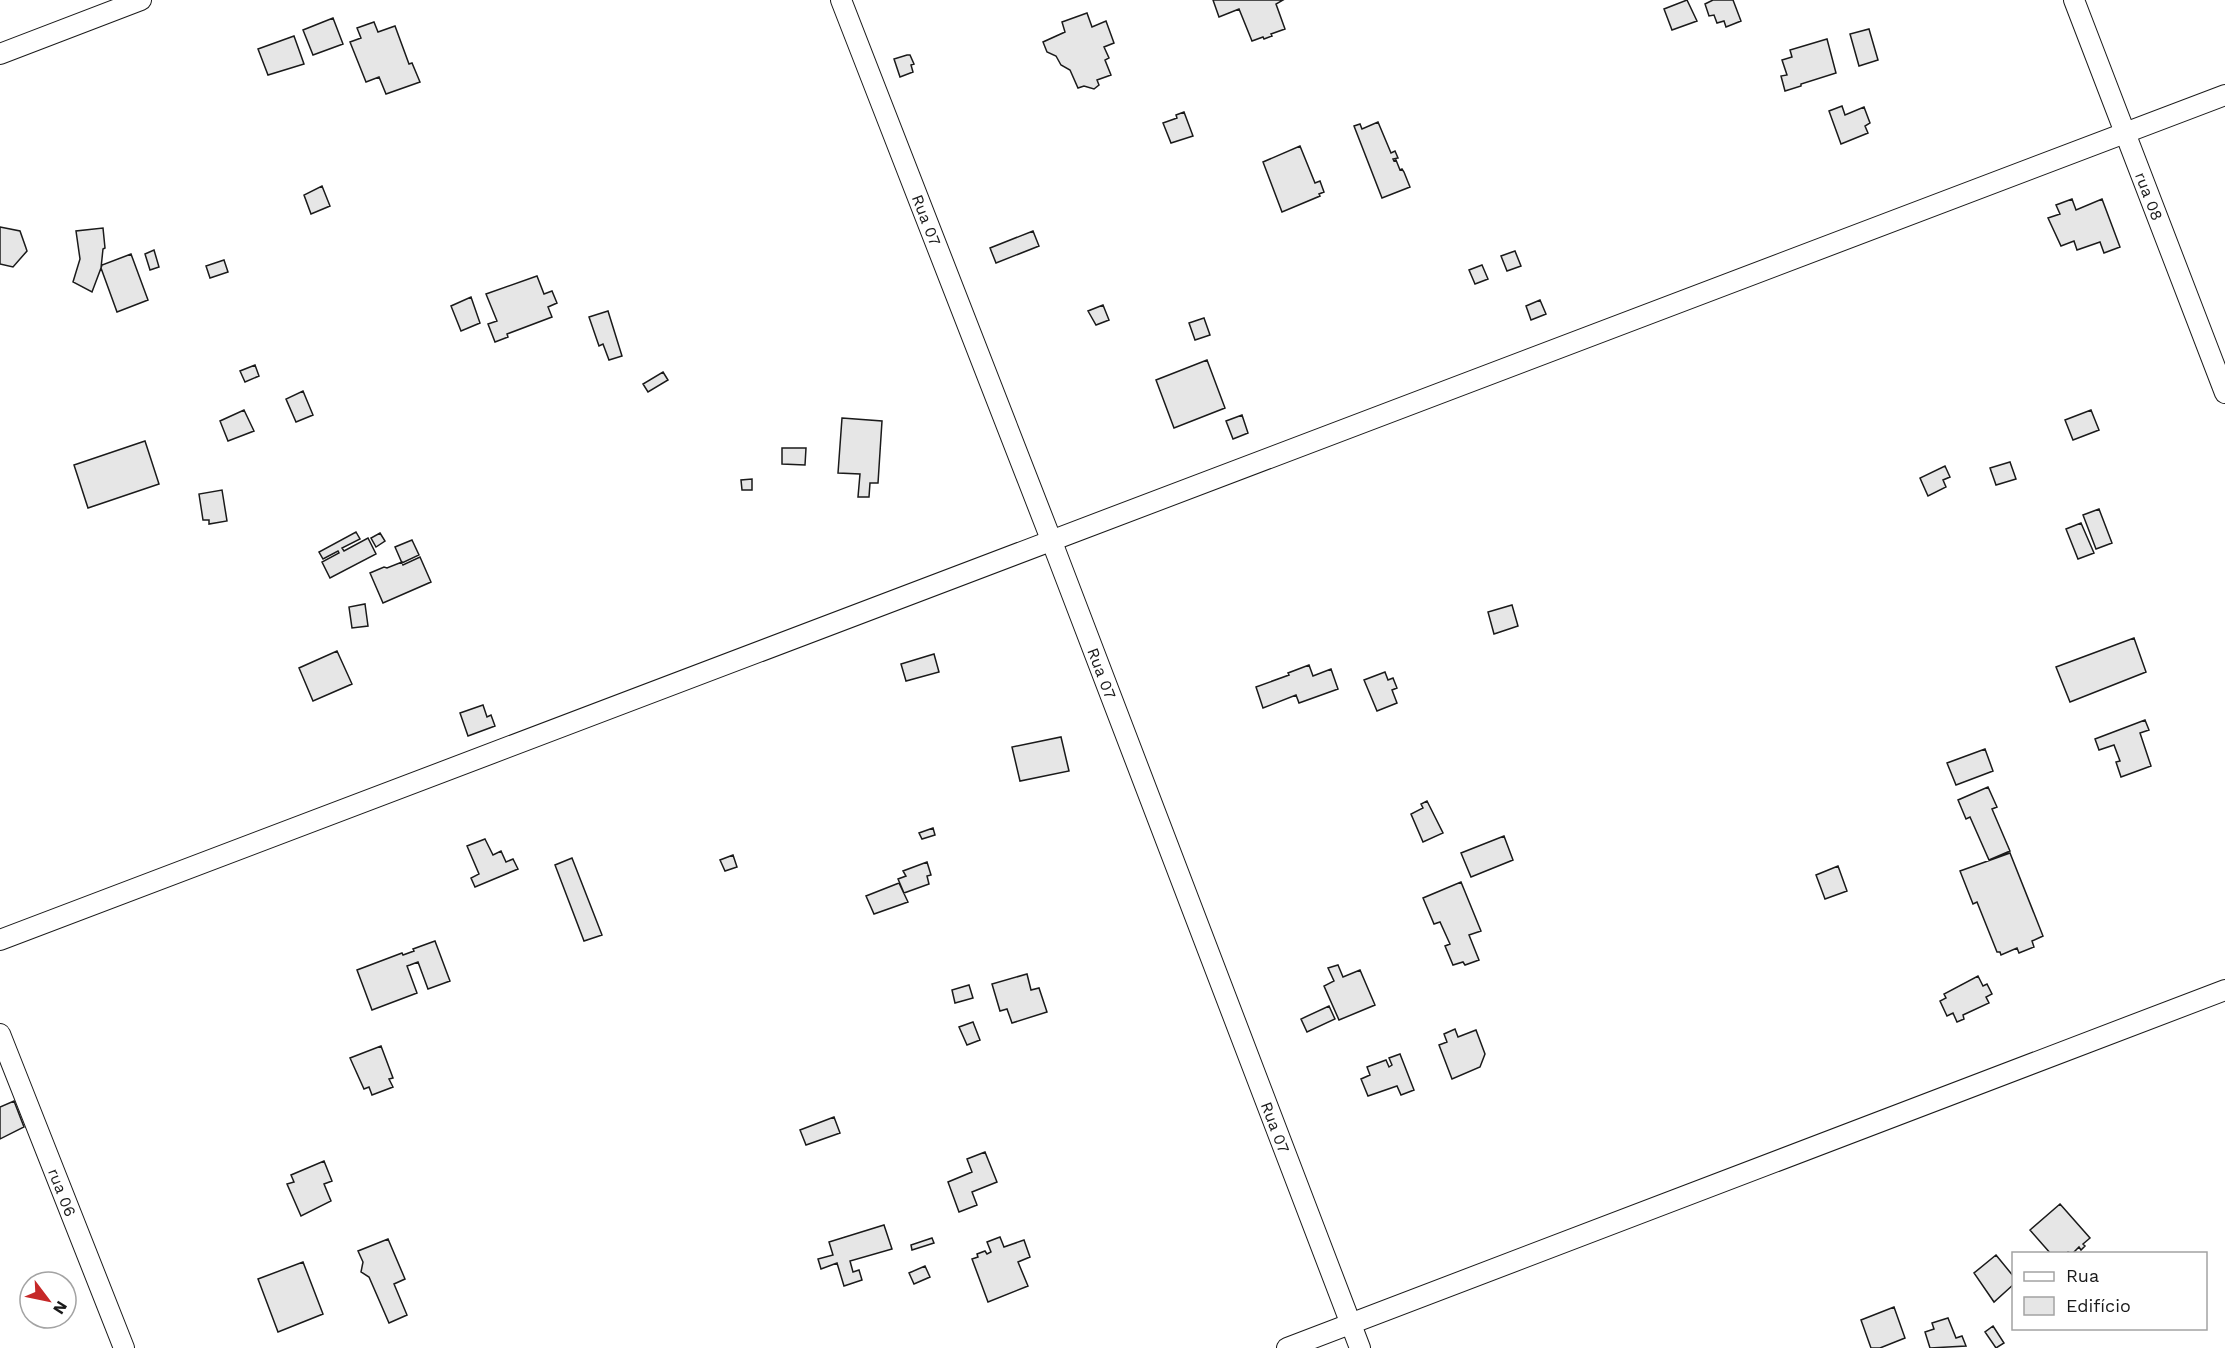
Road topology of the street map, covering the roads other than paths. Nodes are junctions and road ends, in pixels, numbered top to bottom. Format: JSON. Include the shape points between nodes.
{"nodes":[{"id":1,"x":141,"y":0,"type":"edge"},
{"id":2,"x":841,"y":0,"type":"edge"},
{"id":3,"x":2074,"y":0,"type":"edge"},
{"id":4,"x":0,"y":54,"type":"edge"},
{"id":5,"x":2225,"y":95,"type":"edge"},
{"id":6,"x":2127,"y":133,"type":"junction"},
{"id":7,"x":2225,"y":393,"type":"edge"},
{"id":8,"x":1052,"y":542,"type":"junction"},
{"id":9,"x":0,"y":940,"type":"edge"},
{"id":10,"x":2225,"y":990,"type":"edge"},
{"id":11,"x":0,"y":1034,"type":"edge"},
{"id":12,"x":1352,"y":1324,"type":"junction"},
{"id":13,"x":124,"y":1348,"type":"edge"},
{"id":14,"x":1287,"y":1348,"type":"edge"},
{"id":15,"x":1360,"y":1348,"type":"edge"}],
"edges":[{"from":1,"to":4,"type":"street"},
{"from":2,"to":8,"type":"street","name":"Rua 07"},
{"from":3,"to":6,"type":"street","name":"rua 08"},
{"from":5,"to":6,"type":"street"},
{"from":6,"to":7,"type":"street","name":"rua 08"},
{"from":6,"to":8,"type":"street"},
{"from":8,"to":9,"type":"street"},
{"from":8,"to":12,"type":"street","name":"Rua 07"},
{"from":10,"to":12,"type":"street"},
{"from":11,"to":13,"type":"street","name":"rua 06"},
{"from":12,"to":14,"type":"street"},
{"from":12,"to":15,"type":"street","name":"Rua 07"}]}
